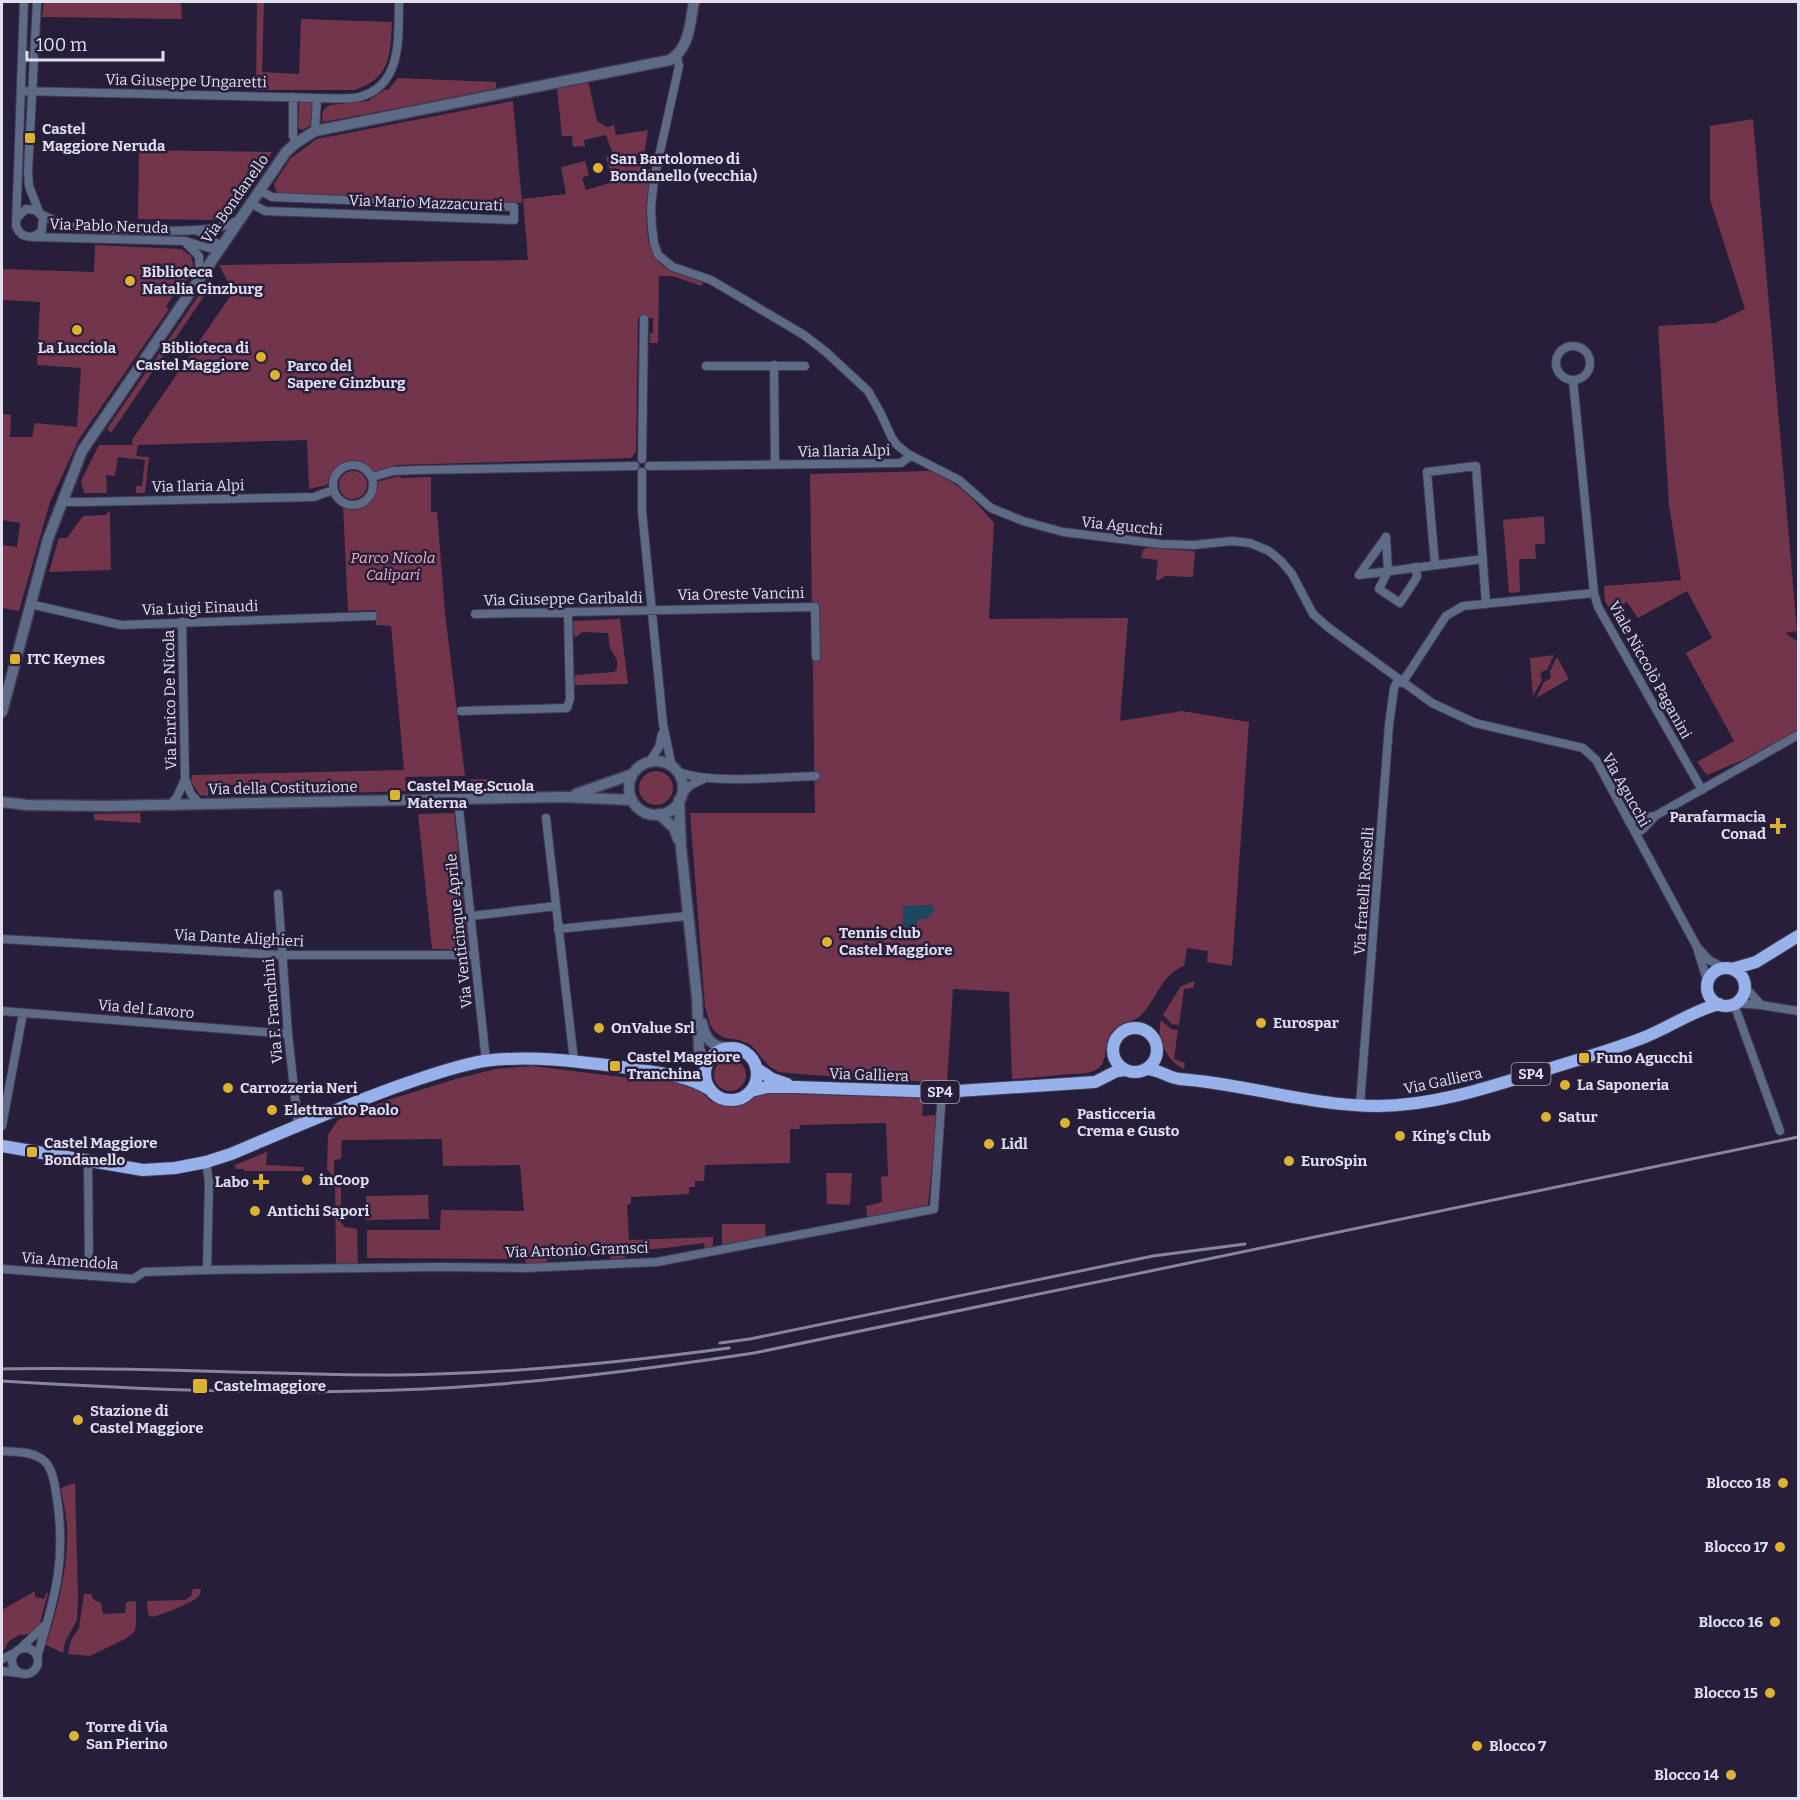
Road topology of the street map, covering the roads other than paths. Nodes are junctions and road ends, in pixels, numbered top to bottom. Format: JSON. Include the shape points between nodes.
{"nodes":[{"id":1,"x":24,"y":2,"type":"edge"},
{"id":2,"x":37,"y":2,"type":"edge"},
{"id":3,"x":399,"y":2,"type":"edge"},
{"id":4,"x":694,"y":2,"type":"edge"},
{"id":5,"x":677,"y":56,"type":"junction"},
{"id":6,"x":21,"y":91,"type":"junction"},
{"id":7,"x":31,"y":91,"type":"junction"},
{"id":8,"x":293,"y":97,"type":"junction"},
{"id":9,"x":317,"y":98,"type":"junction"},
{"id":10,"x":315,"y":131,"type":"junction"},
{"id":11,"x":296,"y":143,"type":"junction"},
{"id":12,"x":259,"y":190,"type":"junction"},
{"id":13,"x":250,"y":203,"type":"junction"},
{"id":14,"x":40,"y":213,"type":"junction"},
{"id":15,"x":17,"y":218,"type":"junction"},
{"id":16,"x":238,"y":220,"type":"junction"},
{"id":17,"x":131,"y":229,"type":"junction"},
{"id":18,"x":197,"y":231,"type":"junction"},
{"id":19,"x":32,"y":237,"type":"junction"},
{"id":20,"x":131,"y":240,"type":"junction"},
{"id":21,"x":185,"y":241,"type":"junction"},
{"id":22,"x":219,"y":249,"type":"junction"},
{"id":23,"x":200,"y":277,"type":"junction"},
{"id":24,"x":644,"y":319,"type":"dead end"},
{"id":25,"x":774,"y":365,"type":"junction"},
{"id":26,"x":706,"y":366,"type":"dead end"},
{"id":27,"x":805,"y":366,"type":"dead end"},
{"id":28,"x":1573,"y":380,"type":"junction"},
{"id":29,"x":910,"y":456,"type":"junction"},
{"id":30,"x":775,"y":465,"type":"junction"},
{"id":31,"x":640,"y":466,"type":"junction"},
{"id":32,"x":372,"y":477,"type":"junction"},
{"id":33,"x":333,"y":490,"type":"junction"},
{"id":34,"x":63,"y":499,"type":"junction"},
{"id":35,"x":1483,"y":559,"type":"junction"},
{"id":36,"x":1435,"y":565,"type":"junction"},
{"id":37,"x":1416,"y":567,"type":"junction"},
{"id":38,"x":1389,"y":571,"type":"junction"},
{"id":39,"x":1594,"y":593,"type":"junction"},
{"id":40,"x":1486,"y":603,"type":"junction"},
{"id":41,"x":30,"y":604,"type":"junction"},
{"id":42,"x":652,"y":610,"type":"junction"},
{"id":43,"x":568,"y":612,"type":"junction"},
{"id":44,"x":475,"y":614,"type":"dead end"},
{"id":45,"x":373,"y":616,"type":"dead end"},
{"id":46,"x":182,"y":622,"type":"junction"},
{"id":47,"x":816,"y":657,"type":"dead end"},
{"id":48,"x":1400,"y":682,"type":"junction"},
{"id":49,"x":2,"y":706,"type":"edge"},
{"id":50,"x":461,"y":711,"type":"dead end"},
{"id":51,"x":663,"y":724,"type":"junction"},
{"id":52,"x":1798,"y":735,"type":"edge"},
{"id":53,"x":650,"y":761,"type":"junction"},
{"id":54,"x":674,"y":769,"type":"junction"},
{"id":55,"x":633,"y":774,"type":"junction"},
{"id":56,"x":816,"y":776,"type":"dead end"},
{"id":57,"x":185,"y":778,"type":"junction"},
{"id":58,"x":706,"y":778,"type":"junction"},
{"id":59,"x":1702,"y":790,"type":"junction"},
{"id":60,"x":564,"y":797,"type":"junction"},
{"id":61,"x":680,"y":798,"type":"junction"},
{"id":62,"x":458,"y":799,"type":"junction"},
{"id":63,"x":632,"y":800,"type":"junction"},
{"id":64,"x":2,"y":802,"type":"edge"},
{"id":65,"x":171,"y":804,"type":"junction"},
{"id":66,"x":201,"y":804,"type":"junction"},
{"id":67,"x":659,"y":814,"type":"junction"},
{"id":68,"x":1655,"y":816,"type":"junction"},
{"id":69,"x":546,"y":818,"type":"dead end"},
{"id":70,"x":1629,"y":822,"type":"junction"},
{"id":71,"x":1636,"y":834,"type":"junction"},
{"id":72,"x":681,"y":847,"type":"junction"},
{"id":73,"x":278,"y":894,"type":"dead end"},
{"id":74,"x":556,"y":906,"type":"junction"},
{"id":75,"x":471,"y":916,"type":"junction"},
{"id":76,"x":687,"y":916,"type":"junction"},
{"id":77,"x":558,"y":929,"type":"junction"},
{"id":78,"x":1798,"y":936,"type":"edge"},
{"id":79,"x":2,"y":939,"type":"edge"},
{"id":80,"x":1697,"y":947,"type":"junction"},
{"id":81,"x":282,"y":955,"type":"junction"},
{"id":82,"x":475,"y":955,"type":"junction"},
{"id":83,"x":1765,"y":957,"type":"junction"},
{"id":84,"x":1728,"y":968,"type":"junction"},
{"id":85,"x":1707,"y":984,"type":"junction"},
{"id":86,"x":1745,"y":986,"type":"junction"},
{"id":87,"x":697,"y":998,"type":"junction"},
{"id":88,"x":1735,"y":1003,"type":"junction"},
{"id":89,"x":1719,"y":1004,"type":"junction"},
{"id":90,"x":1761,"y":1005,"type":"junction"},
{"id":91,"x":2,"y":1011,"type":"edge"},
{"id":92,"x":1798,"y":1011,"type":"edge"},
{"id":93,"x":1693,"y":1012,"type":"junction"},
{"id":94,"x":23,"y":1013,"type":"junction"},
{"id":95,"x":288,"y":1034,"type":"junction"},
{"id":96,"x":726,"y":1048,"type":"junction"},
{"id":97,"x":1158,"y":1049,"type":"junction"},
{"id":98,"x":1113,"y":1054,"type":"junction"},
{"id":99,"x":486,"y":1061,"type":"junction"},
{"id":100,"x":574,"y":1061,"type":"junction"},
{"id":101,"x":756,"y":1068,"type":"junction"},
{"id":102,"x":706,"y":1069,"type":"junction"},
{"id":103,"x":1146,"y":1069,"type":"junction"},
{"id":104,"x":1126,"y":1070,"type":"junction"},
{"id":105,"x":676,"y":1075,"type":"junction"},
{"id":106,"x":1189,"y":1079,"type":"junction"},
{"id":107,"x":1084,"y":1082,"type":"junction"},
{"id":108,"x":796,"y":1087,"type":"junction"},
{"id":109,"x":709,"y":1089,"type":"junction"},
{"id":110,"x":751,"y":1091,"type":"junction"},
{"id":111,"x":942,"y":1092,"type":"junction"},
{"id":112,"x":1360,"y":1105,"type":"junction"},
{"id":113,"x":298,"y":1125,"type":"junction"},
{"id":114,"x":2,"y":1126,"type":"edge"},
{"id":115,"x":1780,"y":1131,"type":"dead end"},
{"id":116,"x":2,"y":1146,"type":"edge"},
{"id":117,"x":88,"y":1161,"type":"junction"},
{"id":118,"x":206,"y":1162,"type":"junction"},
{"id":119,"x":89,"y":1265,"type":"dead end"},
{"id":120,"x":2,"y":1269,"type":"edge"},
{"id":121,"x":207,"y":1270,"type":"junction"},
{"id":122,"x":2,"y":1451,"type":"edge"},
{"id":123,"x":49,"y":1619,"type":"junction"},
{"id":124,"x":17,"y":1651,"type":"junction"},
{"id":125,"x":37,"y":1657,"type":"junction"},
{"id":126,"x":2,"y":1659,"type":"edge"},
{"id":127,"x":2,"y":1671,"type":"edge"},
{"id":128,"x":20,"y":1673,"type":"junction"}],
"edges":[{"from":1,"to":6,"type":"street"},
{"from":2,"to":7,"type":"street","name":"Via Pablo Neruda"},
{"from":3,"to":9,"type":"street","name":"Via Giuseppe Ungaretti","via":[[396,55],[383,82],[359,97]]},
{"from":4,"to":5,"type":"street","via":[[685,44]]},
{"from":5,"to":10,"type":"street","name":"Via Bondanello"},
{"from":5,"to":29,"type":"street","name":"Via Agucchi","via":[[679,66],[652,199],[658,255],[673,267],[711,280],[826,352],[868,391],[897,446]]},
{"from":6,"to":7,"type":"street","name":"Via Giuseppe Ungaretti"},
{"from":6,"to":15,"type":"street"},
{"from":7,"to":8,"type":"street","name":"Via Giuseppe Ungaretti"},
{"from":7,"to":14,"type":"street","name":"Via Pablo Neruda","via":[[28,178]]},
{"from":8,"to":9,"type":"street","name":"Via Giuseppe Ungaretti"},
{"from":8,"to":11,"type":"street"},
{"from":9,"to":10,"type":"street"},
{"from":10,"to":11,"type":"street","name":"Via Bondanello"},
{"from":11,"to":12,"type":"street","name":"Via Bondanello"},
{"from":12,"to":13,"type":"street","name":"Via Bondanello"},
{"from":12,"to":13,"type":"street","name":"Via Mario Mazzacurati","via":[[272,197],[514,207],[514,220],[265,211]]},
{"from":13,"to":16,"type":"street","name":"Via Bondanello"},
{"from":14,"to":15,"type":"street","via":[[26,209]]},
{"from":14,"to":17,"type":"street","name":"Via Pablo Neruda","via":[[68,226]]},
{"from":14,"to":19,"type":"street","via":[[42,230]]},
{"from":15,"to":19,"type":"street","via":[[20,233]]},
{"from":16,"to":18,"type":"street","name":"Via Pablo Neruda","via":[[223,228]]},
{"from":16,"to":22,"type":"street","name":"Via Bondanello"},
{"from":17,"to":18,"type":"street","name":"Via Pablo Neruda"},
{"from":17,"to":20,"type":"street"},
{"from":18,"to":22,"type":"street","via":[[212,238]]},
{"from":19,"to":20,"type":"street","name":"Via Pablo Neruda"},
{"from":20,"to":21,"type":"street","name":"Via Pablo Neruda"},
{"from":21,"to":22,"type":"street","name":"Via Pablo Neruda"},
{"from":21,"to":23,"type":"street","name":"Via Pablo Neruda","via":[[199,256]]},
{"from":22,"to":23,"type":"street","name":"Via Bondanello"},
{"from":23,"to":34,"type":"street","name":"Via Bondanello","via":[[88,441]]},
{"from":24,"to":31,"type":"street"},
{"from":25,"to":26,"type":"street"},
{"from":25,"to":27,"type":"street"},
{"from":25,"to":30,"type":"street"},
{"from":28,"to":28,"type":"street","name":"Viale Niccolò Paganini","via":[[1586,374],[1590,364],[1585,350],[1577,346],[1561,351],[1557,362],[1558,371]]},
{"from":28,"to":39,"type":"street","name":"Viale Niccolò Paganini"},
{"from":29,"to":30,"type":"street","name":"Via Ilaria Alpi","via":[[901,463]]},
{"from":29,"to":48,"type":"street","name":"Via Agucchi","via":[[959,480],[991,508],[1064,532],[1161,544],[1232,541],[1269,551],[1292,574],[1313,614]]},
{"from":30,"to":31,"type":"street","name":"Via Ilaria Alpi","via":[[649,465],[646,471]]},
{"from":31,"to":32,"type":"street","via":[[393,471]]},
{"from":31,"to":42,"type":"street"},
{"from":32,"to":33,"type":"street","via":[[358,465],[345,465],[334,475]]},
{"from":32,"to":33,"type":"street","via":[[372,490],[360,504],[344,503]]},
{"from":33,"to":34,"type":"street","name":"Via Ilaria Alpi","via":[[314,496],[83,502]]},
{"from":34,"to":41,"type":"street","name":"Via Bondanello"},
{"from":35,"to":36,"type":"street"},
{"from":35,"to":36,"type":"street","via":[[1476,466],[1427,472]]},
{"from":35,"to":40,"type":"street"},
{"from":36,"to":37,"type":"street"},
{"from":37,"to":38,"type":"street"},
{"from":37,"to":38,"type":"street","via":[[1417,577],[1400,603],[1379,589]]},
{"from":38,"to":38,"type":"street","via":[[1359,575],[1386,537],[1387,548]]},
{"from":39,"to":40,"type":"street"},
{"from":39,"to":59,"type":"street","name":"Viale Niccolò Paganini","via":[[1598,607]]},
{"from":40,"to":48,"type":"street","via":[[1463,606],[1446,616]]},
{"from":41,"to":46,"type":"street","name":"Via Luigi Einaudi","via":[[113,624]]},
{"from":41,"to":49,"type":"street","name":"Via Bondanello"},
{"from":42,"to":43,"type":"street","name":"Via Giuseppe Garibaldi"},
{"from":42,"to":47,"type":"street","name":"Via Oreste Vancini","via":[[815,607]]},
{"from":42,"to":51,"type":"street"},
{"from":43,"to":44,"type":"street","name":"Via Giuseppe Garibaldi"},
{"from":43,"to":50,"type":"street","via":[[567,708]]},
{"from":45,"to":46,"type":"street","name":"Via Luigi Einaudi"},
{"from":46,"to":57,"type":"street","name":"Via Enrico De Nicola"},
{"from":48,"to":70,"type":"street","name":"Via Agucchi","via":[[1474,723],[1583,748],[1596,760]]},
{"from":48,"to":112,"type":"street","name":"Via fratelli Rosselli","via":[[1394,688],[1389,725]]},
{"from":51,"to":53,"type":"street","via":[[659,747]]},
{"from":51,"to":54,"type":"street"},
{"from":52,"to":59,"type":"street"},
{"from":53,"to":54,"type":"street","via":[[664,762]]},
{"from":53,"to":55,"type":"street"},
{"from":54,"to":58,"type":"street"},
{"from":54,"to":61,"type":"street","via":[[682,785]]},
{"from":55,"to":60,"type":"street","name":"Via della Costituzione"},
{"from":55,"to":63,"type":"street","via":[[629,787]]},
{"from":56,"to":58,"type":"street"},
{"from":57,"to":65,"type":"street","name":"Via Enrico De Nicola"},
{"from":57,"to":66,"type":"street","name":"Via Enrico De Nicola","via":[[191,794]]},
{"from":58,"to":61,"type":"street"},
{"from":59,"to":68,"type":"street"},
{"from":60,"to":62,"type":"street","name":"Via della Costituzione"},
{"from":60,"to":63,"type":"street","name":"Via della Costituzione"},
{"from":61,"to":67,"type":"street","via":[[671,809]]},
{"from":61,"to":72,"type":"street"},
{"from":62,"to":66,"type":"street","name":"Via della Costituzione"},
{"from":62,"to":75,"type":"street","name":"Via Venticinque Aprile"},
{"from":63,"to":67,"type":"street","via":[[646,813]]},
{"from":64,"to":65,"type":"street","name":"Via della Costituzione"},
{"from":65,"to":66,"type":"street","name":"Via della Costituzione"},
{"from":67,"to":72,"type":"street","via":[[674,828]]},
{"from":68,"to":70,"type":"street"},
{"from":68,"to":71,"type":"street"},
{"from":69,"to":74,"type":"street"},
{"from":70,"to":71,"type":"street","name":"Via Agucchi"},
{"from":71,"to":80,"type":"street","name":"Via Agucchi"},
{"from":72,"to":76,"type":"street"},
{"from":73,"to":81,"type":"street","name":"Via F. Franchini"},
{"from":74,"to":75,"type":"street"},
{"from":74,"to":77,"type":"street"},
{"from":75,"to":82,"type":"street","name":"Via Venticinque Aprile"},
{"from":76,"to":77,"type":"street"},
{"from":76,"to":87,"type":"street"},
{"from":77,"to":100,"type":"street"},
{"from":78,"to":83,"type":"main road"},
{"from":79,"to":81,"type":"street","name":"Via Dante Alighieri"},
{"from":80,"to":84,"type":"street","via":[[1710,960]]},
{"from":80,"to":85,"type":"street"},
{"from":81,"to":82,"type":"street","name":"Via Dante Alighieri"},
{"from":81,"to":95,"type":"street","name":"Via F. Franchini"},
{"from":82,"to":99,"type":"street","name":"Via Venticinque Aprile"},
{"from":83,"to":84,"type":"main road"},
{"from":83,"to":86,"type":"main road"},
{"from":84,"to":85,"type":"main road","via":[[1711,975]]},
{"from":84,"to":86,"type":"main road","via":[[1740,974]]},
{"from":85,"to":89,"type":"main road","via":[[1711,998]]},
{"from":85,"to":93,"type":"main road"},
{"from":86,"to":88,"type":"main road"},
{"from":86,"to":90,"type":"street"},
{"from":87,"to":96,"type":"street","via":[[704,1034],[713,1044]]},
{"from":87,"to":102,"type":"street","via":[[699,1049]]},
{"from":88,"to":89,"type":"main road"},
{"from":88,"to":90,"type":"street"},
{"from":88,"to":115,"type":"street"},
{"from":89,"to":93,"type":"main road","name":"Via Galliera"},
{"from":90,"to":92,"type":"street"},
{"from":91,"to":94,"type":"street","name":"Via del Lavoro"},
{"from":93,"to":112,"type":"main road","name":"Via Galliera","number":"SP4","via":[[1623,1045],[1489,1087],[1398,1105]]},
{"from":94,"to":95,"type":"street","name":"Via del Lavoro"},
{"from":94,"to":114,"type":"street"},
{"from":95,"to":113,"type":"street","name":"Via F. Franchini"},
{"from":96,"to":101,"type":"main road","number":"SP4","via":[[745,1052]]},
{"from":96,"to":102,"type":"main road","via":[[716,1053]]},
{"from":97,"to":98,"type":"main road","via":[[1149,1032],[1135,1027],[1118,1036]]},
{"from":97,"to":103,"type":"main road","via":[[1156,1059]]},
{"from":97,"to":106,"type":"main road","name":"Via Galliera","number":"SP4","via":[[1166,1064]]},
{"from":98,"to":104,"type":"main road"},
{"from":98,"to":107,"type":"main road","via":[[1100,1074]]},
{"from":99,"to":100,"type":"main road"},
{"from":99,"to":113,"type":"main road","via":[[398,1086]]},
{"from":100,"to":105,"type":"main road"},
{"from":101,"to":108,"type":"main road","name":"Via Galliera","number":"SP4","via":[[772,1079]]},
{"from":101,"to":110,"type":"main road"},
{"from":102,"to":105,"type":"main road"},
{"from":102,"to":109,"type":"main road"},
{"from":103,"to":104,"type":"main road"},
{"from":103,"to":106,"type":"main road","name":"Via Galliera","number":"SP4"},
{"from":104,"to":107,"type":"main road","name":"Via Galliera","number":"SP4","via":[[1095,1082]]},
{"from":105,"to":109,"type":"main road"},
{"from":106,"to":112,"type":"main road","name":"Via Galliera","number":"SP4"},
{"from":107,"to":111,"type":"main road","name":"Via Galliera","number":"SP4"},
{"from":108,"to":110,"type":"main road","name":"Via Galliera","number":"SP4"},
{"from":108,"to":111,"type":"main road","name":"Via Galliera","number":"SP4"},
{"from":109,"to":110,"type":"main road","number":"SP4","via":[[732,1100]]},
{"from":111,"to":121,"type":"street","name":"Via Antonio Gramsci","via":[[934,1209],[657,1262],[525,1268]]},
{"from":113,"to":118,"type":"main road"},
{"from":116,"to":117,"type":"main road"},
{"from":117,"to":118,"type":"main road","via":[[158,1170]]},
{"from":117,"to":119,"type":"street"},
{"from":118,"to":121,"type":"street"},
{"from":120,"to":121,"type":"street","name":"Via Amendola","via":[[133,1279],[144,1272]]},
{"from":122,"to":123,"type":"street","via":[[30,1453],[43,1460],[54,1478],[62,1543]]},
{"from":123,"to":124,"type":"street"},
{"from":123,"to":125,"type":"street"},
{"from":124,"to":125,"type":"street","via":[[28,1648]]},
{"from":124,"to":126,"type":"street"},
{"from":124,"to":128,"type":"street","via":[[12,1664]]},
{"from":125,"to":128,"type":"street","via":[[35,1669],[28,1674]]},
{"from":127,"to":128,"type":"street"}]}
